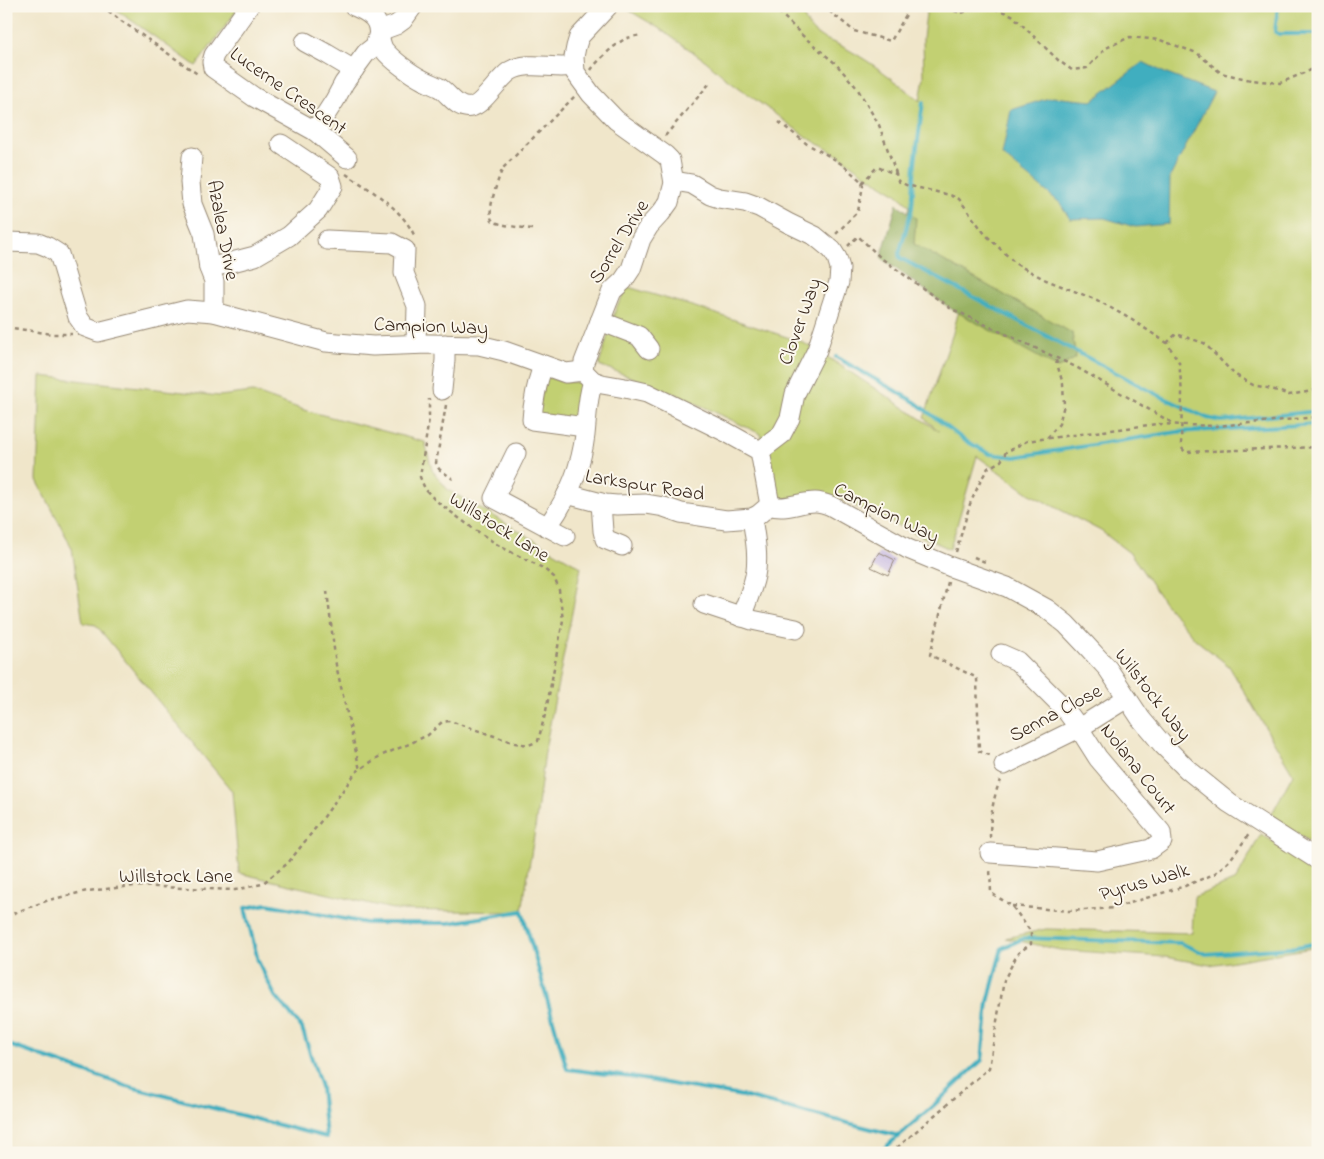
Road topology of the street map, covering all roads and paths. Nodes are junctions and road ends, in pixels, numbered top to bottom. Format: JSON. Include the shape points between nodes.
{"nodes":[{"id":1,"x":102,"y":6,"type":"edge"},
{"id":2,"x":249,"y":6,"type":"edge"},
{"id":3,"x":354,"y":6,"type":"edge"},
{"id":4,"x":413,"y":6,"type":"edge"},
{"id":5,"x":608,"y":6,"type":"edge"},
{"id":6,"x":773,"y":6,"type":"edge"},
{"id":7,"x":823,"y":6,"type":"edge"},
{"id":8,"x":911,"y":6,"type":"edge"},
{"id":9,"x":939,"y":6,"type":"edge"},
{"id":10,"x":956,"y":6,"type":"edge"},
{"id":11,"x":984,"y":6,"type":"edge"},
{"id":12,"x":988,"y":6,"type":"edge"},
{"id":13,"x":954,"y":11,"type":"junction"},
{"id":14,"x":642,"y":35,"type":"dead end"},
{"id":15,"x":378,"y":36,"type":"junction"},
{"id":16,"x":305,"y":42,"type":"dead end"},
{"id":17,"x":574,"y":66,"type":"junction"},
{"id":18,"x":1318,"y":67,"type":"edge"},
{"id":19,"x":354,"y":70,"type":"junction"},
{"id":20,"x":205,"y":79,"type":"dead end"},
{"id":21,"x":709,"y":84,"type":"dead end"},
{"id":22,"x":584,"y":87,"type":"junction"},
{"id":23,"x":779,"y":122,"type":"dead end"},
{"id":24,"x":316,"y":131,"type":"junction"},
{"id":25,"x":281,"y":144,"type":"dead end"},
{"id":26,"x":656,"y":147,"type":"junction"},
{"id":27,"x":192,"y":157,"type":"dead end"},
{"id":28,"x":344,"y":164,"type":"joint"},
{"id":29,"x":896,"y":174,"type":"junction"},
{"id":30,"x":674,"y":183,"type":"junction"},
{"id":31,"x":862,"y":183,"type":"junction"},
{"id":32,"x":532,"y":229,"type":"dead end"},
{"id":33,"x":327,"y":240,"type":"dead end"},
{"id":34,"x":6,"y":242,"type":"edge"},
{"id":35,"x":417,"y":244,"type":"dead end"},
{"id":36,"x":832,"y":251,"type":"junction"},
{"id":37,"x":209,"y":268,"type":"junction"},
{"id":38,"x":214,"y":312,"type":"junction"},
{"id":39,"x":600,"y":321,"type":"junction"},
{"id":40,"x":6,"y":327,"type":"edge"},
{"id":41,"x":85,"y":327,"type":"junction"},
{"id":42,"x":1167,"y":343,"type":"junction"},
{"id":43,"x":416,"y":344,"type":"junction"},
{"id":44,"x":445,"y":344,"type":"junction"},
{"id":45,"x":649,"y":349,"type":"dead end"},
{"id":46,"x":1055,"y":357,"type":"junction"},
{"id":47,"x":543,"y":365,"type":"junction"},
{"id":48,"x":588,"y":376,"type":"junction"},
{"id":49,"x":1318,"y":390,"type":"edge"},
{"id":50,"x":439,"y":394,"type":"junction"},
{"id":51,"x":1318,"y":417,"type":"edge"},
{"id":52,"x":1175,"y":425,"type":"junction"},
{"id":53,"x":1181,"y":426,"type":"junction"},
{"id":54,"x":585,"y":427,"type":"junction"},
{"id":55,"x":1046,"y":439,"type":"junction"},
{"id":56,"x":1318,"y":447,"type":"edge"},
{"id":57,"x":760,"y":451,"type":"junction"},
{"id":58,"x":516,"y":453,"type":"dead end"},
{"id":59,"x":453,"y":479,"type":"dead end"},
{"id":60,"x":567,"y":494,"type":"junction"},
{"id":61,"x":601,"y":503,"type":"junction"},
{"id":62,"x":770,"y":505,"type":"junction"},
{"id":63,"x":752,"y":518,"type":"junction"},
{"id":64,"x":547,"y":527,"type":"junction"},
{"id":65,"x":565,"y":536,"type":"dead end"},
{"id":66,"x":622,"y":546,"type":"dead end"},
{"id":67,"x":951,"y":567,"type":"junction"},
{"id":68,"x":327,"y":591,"type":"dead end"},
{"id":69,"x":704,"y":604,"type":"dead end"},
{"id":70,"x":741,"y":617,"type":"junction"},
{"id":71,"x":796,"y":629,"type":"dead end"},
{"id":72,"x":1001,"y":654,"type":"dead end"},
{"id":73,"x":1126,"y":698,"type":"junction"},
{"id":74,"x":1079,"y":728,"type":"junction"},
{"id":75,"x":1004,"y":765,"type":"junction"},
{"id":76,"x":360,"y":770,"type":"junction"},
{"id":77,"x":1258,"y":822,"type":"junction"},
{"id":78,"x":990,"y":853,"type":"junction"},
{"id":79,"x":1318,"y":860,"type":"edge"},
{"id":80,"x":1012,"y":906,"type":"junction"},
{"id":81,"x":6,"y":916,"type":"edge"},
{"id":82,"x":891,"y":1153,"type":"edge"}],
"edges":[{"from":1,"to":20,"type":"path"},
{"from":2,"to":24,"type":"street","name":"Lucerne Crescent","via":[[214,55],[213,68],[254,97]]},
{"from":3,"to":15,"type":"street","via":[[375,19]]},
{"from":4,"to":15,"type":"street","via":[[403,20]]},
{"from":5,"to":17,"type":"street","via":[[580,37]]},
{"from":6,"to":29,"type":"path","via":[[836,64],[857,88],[879,125]]},
{"from":7,"to":8,"type":"path","via":[[854,32],[891,41]]},
{"from":9,"to":13,"type":"path"},
{"from":10,"to":13,"type":"path"},
{"from":11,"to":13,"type":"path","via":[[961,13]]},
{"from":12,"to":18,"type":"path","via":[[1012,15],[1072,70],[1087,68],[1106,48],[1130,37],[1160,40],[1197,53],[1221,73],[1250,80],[1280,83]]},
{"from":14,"to":22,"type":"path","via":[[623,40],[596,64]]},
{"from":15,"to":17,"type":"street","via":[[382,48],[405,68],[443,90],[464,107],[478,104],[510,71],[527,66]]},
{"from":15,"to":19,"type":"street","via":[[375,46]]},
{"from":16,"to":19,"type":"street"},
{"from":17,"to":22,"type":"street"},
{"from":19,"to":24,"type":"street"},
{"from":21,"to":26,"type":"path"},
{"from":22,"to":26,"type":"street","via":[[616,120]]},
{"from":22,"to":32,"type":"path","via":[[502,168],[498,177],[491,219]]},
{"from":23,"to":31,"type":"path","via":[[807,144],[843,165]]},
{"from":24,"to":28,"type":"street","name":"Lucerne Crescent"},
{"from":25,"to":37,"type":"street","via":[[330,177],[333,186],[318,210],[289,236],[255,256]]},
{"from":26,"to":30,"type":"street","via":[[670,160]]},
{"from":27,"to":37,"type":"street","name":"Azalea Drive","via":[[192,204],[204,234]]},
{"from":28,"to":35,"type":"path","via":[[405,219]]},
{"from":29,"to":31,"type":"path","via":[[877,167]]},
{"from":29,"to":42,"type":"path","via":[[898,181],[906,185],[959,199],[985,234],[1016,264],[1097,300]]},
{"from":30,"to":36,"type":"street","via":[[692,184],[718,198],[759,207],[815,236]]},
{"from":30,"to":39,"type":"street","name":"Sorrel Drive","via":[[669,202],[641,239],[631,270],[612,290]]},
{"from":31,"to":36,"type":"path","via":[[858,211]]},
{"from":33,"to":43,"type":"street","via":[[392,243],[405,250],[404,273],[417,306]]},
{"from":34,"to":41,"type":"street","via":[[38,243],[59,254],[78,317]]},
{"from":36,"to":46,"type":"path","via":[[858,236],[881,258],[950,308]]},
{"from":36,"to":57,"type":"street","name":"Clover Way","via":[[840,268],[839,282],[817,350],[795,394],[790,418],[781,435]]},
{"from":37,"to":38,"type":"street","name":"Azalea Drive","via":[[214,281]]},
{"from":38,"to":41,"type":"street","name":"Campion Way","via":[[187,310],[98,332]]},
{"from":38,"to":43,"type":"street","name":"Campion Way","via":[[326,342],[373,346]]},
{"from":39,"to":45,"type":"street","via":[[638,336]]},
{"from":39,"to":48,"type":"street","name":"Sorrel Drive","via":[[584,362]]},
{"from":40,"to":41,"type":"path","via":[[52,334],[76,334]]},
{"from":42,"to":49,"type":"path","via":[[1176,334],[1204,343],[1234,374],[1254,385],[1289,396]]},
{"from":42,"to":53,"type":"path","via":[[1178,362]]},
{"from":43,"to":44,"type":"street","name":"Campion Way"},
{"from":44,"to":47,"type":"street","name":"Campion Way","via":[[492,348]]},
{"from":44,"to":50,"type":"street"},
{"from":46,"to":52,"type":"path"},
{"from":46,"to":55,"type":"path","via":[[1063,384],[1064,405],[1059,424]]},
{"from":47,"to":48,"type":"street","name":"Campion Way"},
{"from":47,"to":54,"type":"street","via":[[532,420]]},
{"from":48,"to":54,"type":"street","name":"Sorrel Drive"},
{"from":48,"to":57,"type":"street","name":"Campion Way","via":[[647,394]]},
{"from":50,"to":59,"type":"path","via":[[436,463]]},
{"from":50,"to":76,"type":"path","name":"Willstock Lane","via":[[429,419],[420,477],[425,489],[434,500],[478,532],[543,568],[554,577],[559,590],[563,620],[546,711],[538,741],[529,745],[450,721],[442,722],[428,735],[380,756]]},
{"from":51,"to":53,"type":"path"},
{"from":52,"to":53,"type":"path"},
{"from":52,"to":55,"type":"path","via":[[1157,424]]},
{"from":53,"to":56,"type":"path","via":[[1181,448],[1185,452]]},
{"from":54,"to":60,"type":"street","name":"Sorrel Drive","via":[[578,465]]},
{"from":55,"to":67,"type":"path","via":[[1027,441],[1006,452],[1001,461],[988,468],[970,504]]},
{"from":57,"to":62,"type":"street"},
{"from":58,"to":64,"type":"street","via":[[494,498]]},
{"from":60,"to":61,"type":"street","name":"Larkspur Road"},
{"from":60,"to":64,"type":"street","name":"Sorrel Drive"},
{"from":61,"to":63,"type":"street","name":"Larkspur Road","via":[[617,506],[646,504],[726,520]]},
{"from":61,"to":66,"type":"street","via":[[605,539]]},
{"from":62,"to":63,"type":"street"},
{"from":62,"to":67,"type":"street","name":"Campion Way","via":[[777,508],[821,502],[908,549]]},
{"from":63,"to":70,"type":"street","via":[[757,566]]},
{"from":64,"to":65,"type":"street"},
{"from":67,"to":73,"type":"street","name":"Wilstock Way","via":[[1007,587],[1047,609],[1086,644],[1108,669]]},
{"from":67,"to":75,"type":"path","via":[[930,655],[977,678],[979,751]]},
{"from":68,"to":76,"type":"path","via":[[336,665]]},
{"from":69,"to":70,"type":"street"},
{"from":70,"to":71,"type":"street"},
{"from":72,"to":74,"type":"street","via":[[1017,661],[1065,709]]},
{"from":73,"to":74,"type":"street","name":"Senna Close"},
{"from":73,"to":77,"type":"street","name":"Wilstock Way","via":[[1151,732],[1187,769]]},
{"from":74,"to":75,"type":"street","name":"Senna Close"},
{"from":74,"to":78,"type":"street","name":"Nolana Court","via":[[1098,758],[1161,832],[1162,841],[1151,849],[1097,861]]},
{"from":75,"to":78,"type":"path","via":[[993,798]]},
{"from":76,"to":81,"type":"path","name":"Willstock Lane","via":[[288,863],[262,884],[235,890],[134,886],[87,890]]},
{"from":77,"to":79,"type":"street","name":"Wilstock Way"},
{"from":77,"to":80,"type":"path","name":"Pyrus Walk","via":[[1230,860],[1214,874],[1185,886],[1114,908],[1068,911]]},
{"from":78,"to":80,"type":"path","via":[[991,893]]},
{"from":80,"to":82,"type":"path","via":[[1031,932],[1031,944],[1018,953],[1004,980],[989,1068]]}]}
